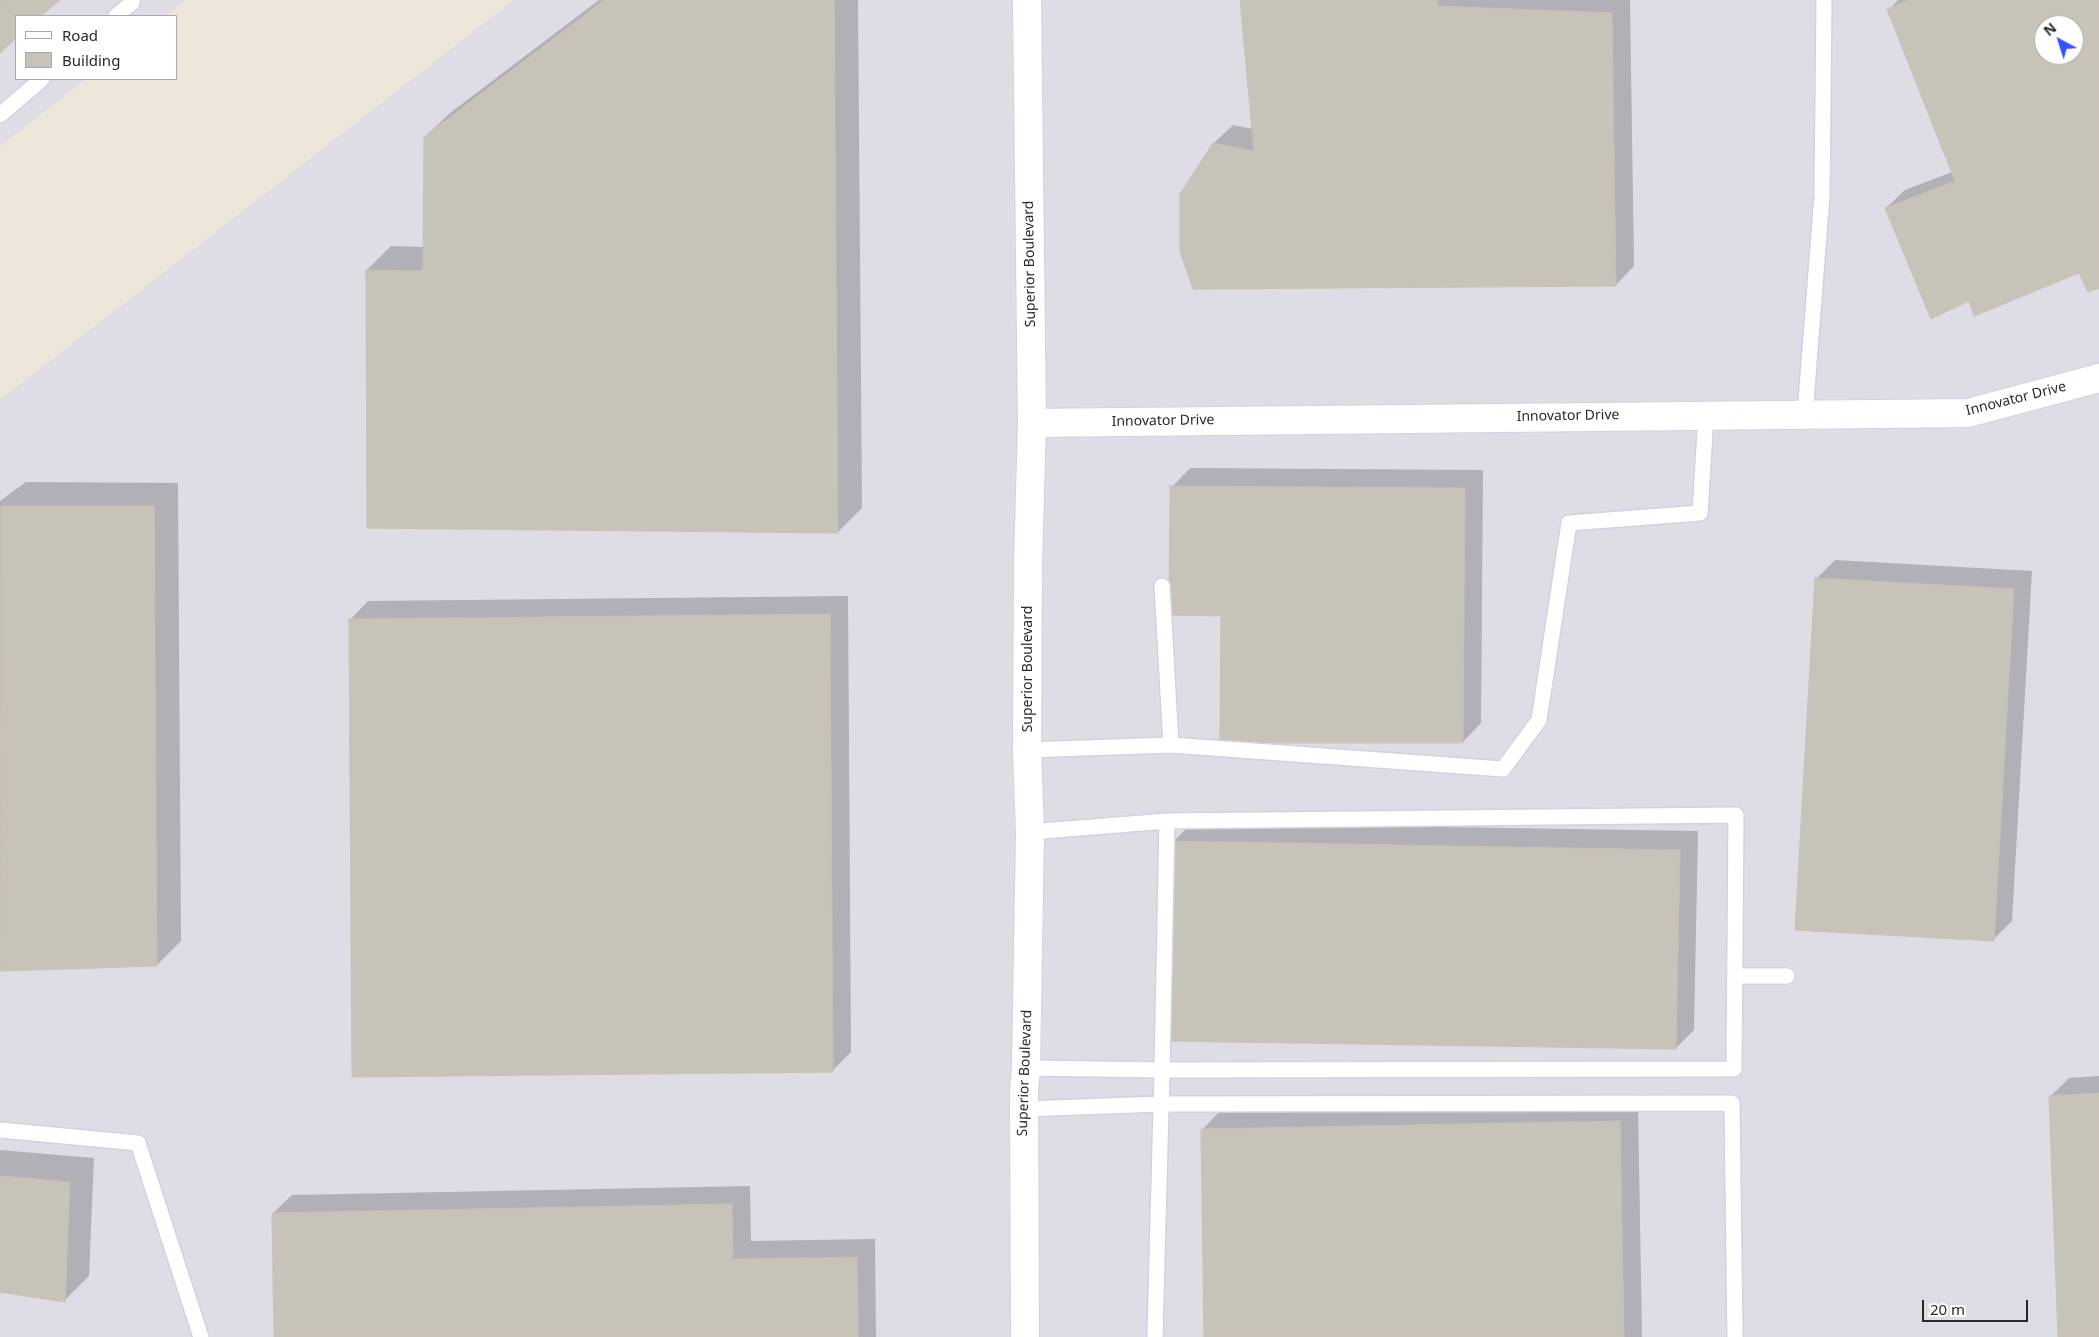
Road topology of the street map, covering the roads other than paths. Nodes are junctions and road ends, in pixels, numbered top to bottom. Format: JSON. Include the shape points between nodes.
{"nodes":[{"id":1,"x":132,"y":0,"type":"edge"},
{"id":2,"x":1027,"y":0,"type":"edge"},
{"id":3,"x":1824,"y":0,"type":"edge"},
{"id":4,"x":117,"y":15,"type":"edge"},
{"id":5,"x":41,"y":80,"type":"edge"},
{"id":6,"x":0,"y":114,"type":"edge"},
{"id":7,"x":2099,"y":378,"type":"edge"},
{"id":8,"x":1805,"y":414,"type":"junction"},
{"id":9,"x":1706,"y":415,"type":"junction"},
{"id":10,"x":1032,"y":423,"type":"junction"},
{"id":11,"x":1162,"y":586,"type":"dead end"},
{"id":12,"x":1171,"y":745,"type":"junction"},
{"id":13,"x":1027,"y":750,"type":"junction"},
{"id":14,"x":1167,"y":821,"type":"junction"},
{"id":15,"x":1030,"y":832,"type":"junction"},
{"id":16,"x":1735,"y":976,"type":"junction"},
{"id":17,"x":1787,"y":976,"type":"dead end"},
{"id":18,"x":1026,"y":1068,"type":"junction"},
{"id":19,"x":1162,"y":1070,"type":"junction"},
{"id":20,"x":1161,"y":1104,"type":"junction"},
{"id":21,"x":1023,"y":1109,"type":"junction"},
{"id":22,"x":0,"y":1130,"type":"edge"},
{"id":23,"x":201,"y":1337,"type":"edge"},
{"id":24,"x":1025,"y":1337,"type":"edge"},
{"id":25,"x":1155,"y":1337,"type":"edge"},
{"id":26,"x":1735,"y":1337,"type":"edge"}],
"edges":[{"from":1,"to":4,"type":"lane"},
{"from":2,"to":10,"type":"street","name":"Superior Boulevard"},
{"from":3,"to":8,"type":"lane","via":[[1822,196]]},
{"from":5,"to":6,"type":"lane"},
{"from":7,"to":8,"type":"street","name":"Innovator Drive","via":[[1968,413]]},
{"from":8,"to":9,"type":"street","name":"Innovator Drive"},
{"from":9,"to":10,"type":"street","name":"Innovator Drive"},
{"from":9,"to":12,"type":"lane","via":[[1700,514],[1569,523],[1539,720],[1503,769]]},
{"from":10,"to":13,"type":"street","name":"Superior Boulevard"},
{"from":11,"to":12,"type":"lane"},
{"from":12,"to":13,"type":"lane"},
{"from":13,"to":15,"type":"street","name":"Superior Boulevard"},
{"from":14,"to":15,"type":"lane"},
{"from":14,"to":16,"type":"lane","via":[[1736,815]]},
{"from":14,"to":19,"type":"lane"},
{"from":15,"to":18,"type":"street","name":"Superior Boulevard"},
{"from":16,"to":17,"type":"lane"},
{"from":16,"to":19,"type":"lane","via":[[1734,1069]]},
{"from":18,"to":19,"type":"lane"},
{"from":18,"to":21,"type":"street","name":"Superior Boulevard"},
{"from":19,"to":20,"type":"lane"},
{"from":20,"to":21,"type":"lane"},
{"from":20,"to":25,"type":"lane"},
{"from":20,"to":26,"type":"lane","via":[[1732,1103]]},
{"from":21,"to":24,"type":"street","name":"Superior Boulevard"},
{"from":22,"to":23,"type":"lane","via":[[138,1143]]}]}
